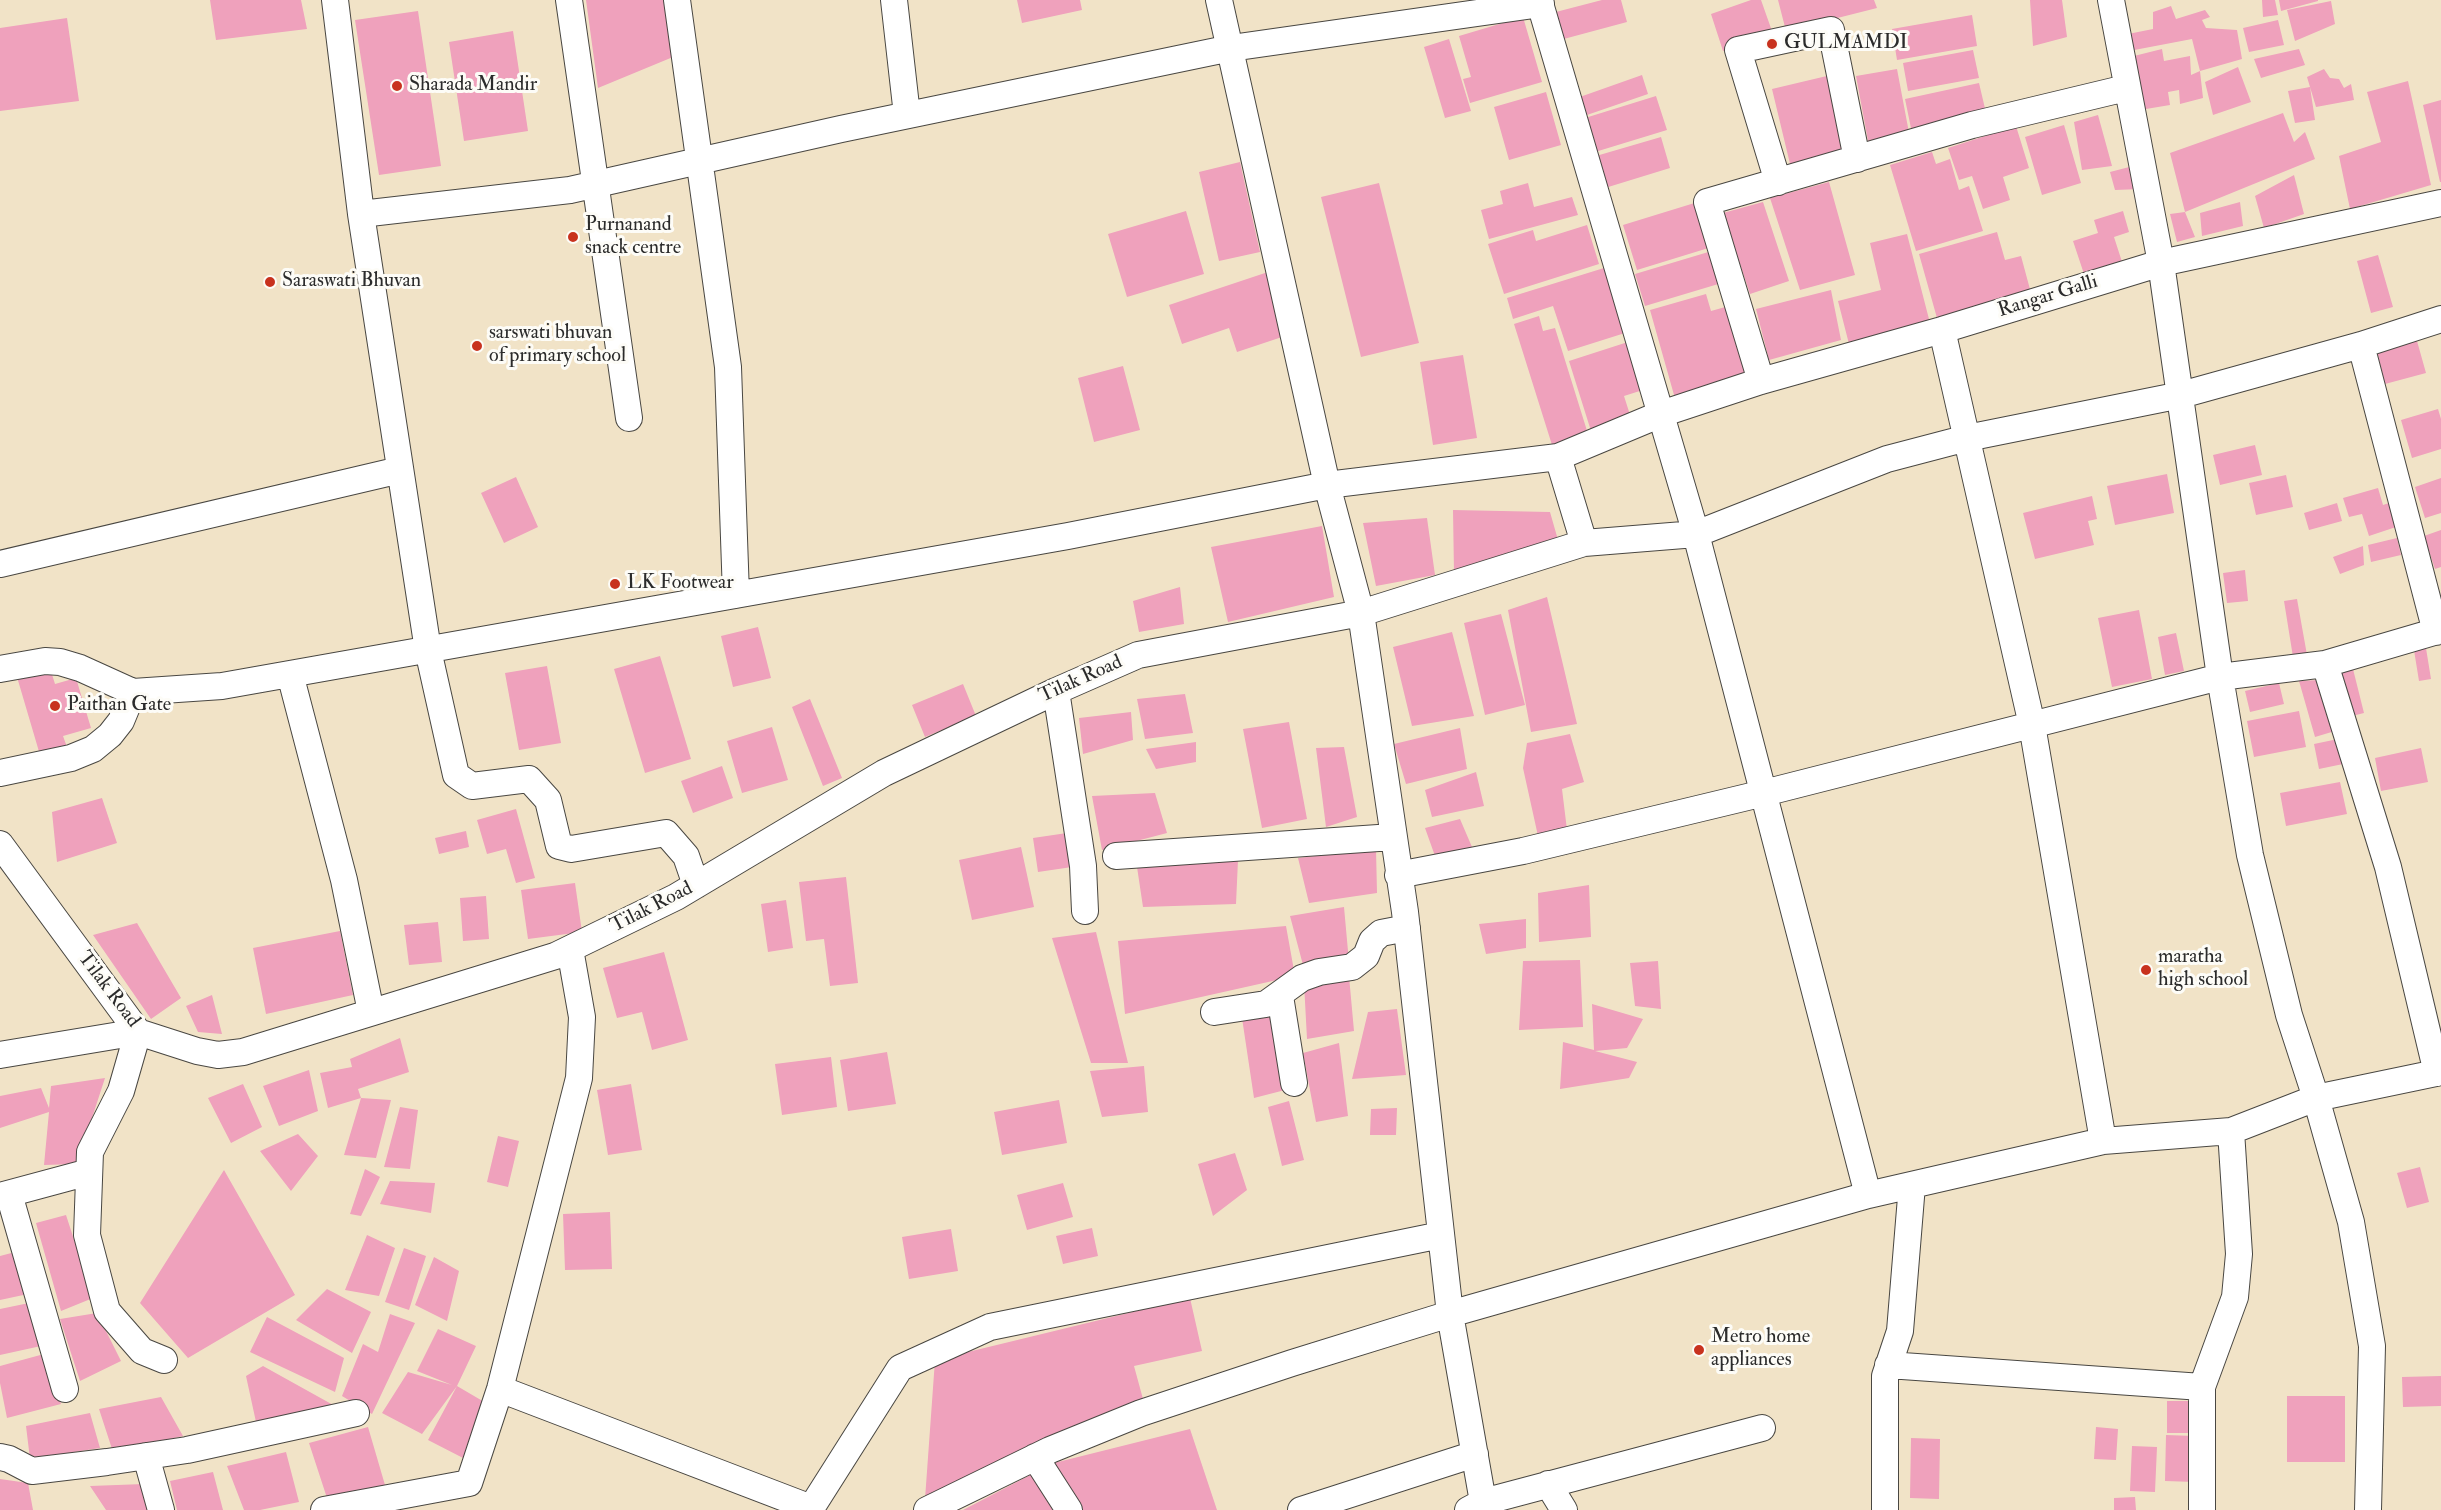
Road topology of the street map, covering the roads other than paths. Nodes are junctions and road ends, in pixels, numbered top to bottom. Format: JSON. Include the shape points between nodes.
{"nodes":[{"id":1,"x":335,"y":0,"type":"edge"},
{"id":2,"x":569,"y":0,"type":"edge"},
{"id":3,"x":677,"y":0,"type":"edge"},
{"id":4,"x":894,"y":0,"type":"edge"},
{"id":5,"x":1219,"y":0,"type":"edge"},
{"id":6,"x":2111,"y":0,"type":"edge"},
{"id":7,"x":1540,"y":2,"type":"edge"},
{"id":8,"x":1232,"y":48,"type":"junction"},
{"id":9,"x":2126,"y":88,"type":"junction"},
{"id":10,"x":907,"y":115,"type":"junction"},
{"id":11,"x":1857,"y":159,"type":"junction"},
{"id":12,"x":698,"y":161,"type":"junction"},
{"id":13,"x":1778,"y":182,"type":"junction"},
{"id":14,"x":595,"y":184,"type":"junction"},
{"id":15,"x":2441,"y":203,"type":"edge"},
{"id":16,"x":361,"y":214,"type":"junction"},
{"id":17,"x":2161,"y":263,"type":"junction"},
{"id":18,"x":2441,"y":319,"type":"edge"},
{"id":19,"x":1942,"y":330,"type":"junction"},
{"id":20,"x":2361,"y":345,"type":"junction"},
{"id":21,"x":1761,"y":381,"type":"junction"},
{"id":22,"x":2181,"y":395,"type":"junction"},
{"id":23,"x":1661,"y":414,"type":"junction"},
{"id":24,"x":628,"y":418,"type":"dead end"},
{"id":25,"x":1967,"y":438,"type":"junction"},
{"id":26,"x":1558,"y":457,"type":"junction"},
{"id":27,"x":400,"y":470,"type":"junction"},
{"id":28,"x":1327,"y":485,"type":"junction"},
{"id":29,"x":1696,"y":534,"type":"junction"},
{"id":30,"x":1584,"y":543,"type":"junction"},
{"id":31,"x":0,"y":564,"type":"edge"},
{"id":32,"x":736,"y":595,"type":"junction"},
{"id":33,"x":1361,"y":612,"type":"junction"},
{"id":34,"x":2438,"y":631,"type":"edge"},
{"id":35,"x":428,"y":650,"type":"junction"},
{"id":36,"x":2325,"y":664,"type":"junction"},
{"id":37,"x":0,"y":669,"type":"edge"},
{"id":38,"x":290,"y":674,"type":"junction"},
{"id":39,"x":2220,"y":677,"type":"junction"},
{"id":40,"x":1056,"y":691,"type":"junction"},
{"id":41,"x":133,"y":692,"type":"junction"},
{"id":42,"x":2032,"y":725,"type":"junction"},
{"id":43,"x":0,"y":773,"type":"edge"},
{"id":44,"x":1764,"y":794,"type":"junction"},
{"id":45,"x":1393,"y":837,"type":"junction"},
{"id":46,"x":0,"y":844,"type":"edge"},
{"id":47,"x":1116,"y":856,"type":"dead end"},
{"id":48,"x":1398,"y":875,"type":"junction"},
{"id":49,"x":696,"y":885,"type":"junction"},
{"id":50,"x":1085,"y":911,"type":"dead end"},
{"id":51,"x":1407,"y":927,"type":"junction"},
{"id":52,"x":570,"y":949,"type":"junction"},
{"id":53,"x":1280,"y":996,"type":"junction"},
{"id":54,"x":371,"y":1012,"type":"junction"},
{"id":55,"x":1214,"y":1012,"type":"dead end"},
{"id":56,"x":138,"y":1032,"type":"junction"},
{"id":57,"x":0,"y":1055,"type":"edge"},
{"id":58,"x":2439,"y":1072,"type":"edge"},
{"id":59,"x":1294,"y":1083,"type":"dead end"},
{"id":60,"x":2316,"y":1098,"type":"junction"},
{"id":61,"x":2231,"y":1131,"type":"junction"},
{"id":62,"x":2103,"y":1141,"type":"junction"},
{"id":63,"x":89,"y":1172,"type":"junction"},
{"id":64,"x":1912,"y":1185,"type":"junction"},
{"id":65,"x":5,"y":1195,"type":"edge"},
{"id":66,"x":1868,"y":1195,"type":"junction"},
{"id":67,"x":1441,"y":1235,"type":"junction"},
{"id":68,"x":1450,"y":1314,"type":"junction"},
{"id":69,"x":164,"y":1360,"type":"dead end"},
{"id":70,"x":1888,"y":1365,"type":"junction"},
{"id":71,"x":2202,"y":1387,"type":"junction"},
{"id":72,"x":65,"y":1389,"type":"dead end"},
{"id":73,"x":500,"y":1389,"type":"junction"},
{"id":74,"x":356,"y":1413,"type":"dead end"},
{"id":75,"x":1762,"y":1428,"type":"dead end"},
{"id":76,"x":1475,"y":1454,"type":"junction"},
{"id":77,"x":146,"y":1456,"type":"junction"},
{"id":78,"x":0,"y":1457,"type":"edge"},
{"id":79,"x":1035,"y":1457,"type":"junction"},
{"id":80,"x":1548,"y":1484,"type":"junction"},
{"id":81,"x":815,"y":1502,"type":"edge"},
{"id":82,"x":1475,"y":1506,"type":"edge"},
{"id":83,"x":161,"y":1510,"type":"edge"},
{"id":84,"x":324,"y":1510,"type":"edge"},
{"id":85,"x":927,"y":1510,"type":"edge"},
{"id":86,"x":1069,"y":1510,"type":"edge"},
{"id":87,"x":1301,"y":1510,"type":"edge"},
{"id":88,"x":1563,"y":1510,"type":"edge"},
{"id":89,"x":1885,"y":1510,"type":"edge"},
{"id":90,"x":2202,"y":1510,"type":"edge"},
{"id":91,"x":2368,"y":1510,"type":"edge"}],
"edges":[{"from":1,"to":16,"type":"street"},
{"from":2,"to":14,"type":"street"},
{"from":3,"to":12,"type":"street"},
{"from":4,"to":10,"type":"street"},
{"from":5,"to":8,"type":"street"},
{"from":6,"to":9,"type":"street"},
{"from":7,"to":8,"type":"street"},
{"from":7,"to":23,"type":"street"},
{"from":8,"to":10,"type":"street"},
{"from":8,"to":28,"type":"street"},
{"from":9,"to":11,"type":"street","via":[[1972,125]]},
{"from":9,"to":17,"type":"street"},
{"from":10,"to":12,"type":"street"},
{"from":11,"to":13,"type":"street"},
{"from":11,"to":13,"type":"street","via":[[1831,30],[1738,50]]},
{"from":12,"to":14,"type":"street"},
{"from":12,"to":32,"type":"street","via":[[728,367]]},
{"from":13,"to":21,"type":"street","via":[[1707,202]]},
{"from":14,"to":16,"type":"street"},
{"from":14,"to":24,"type":"street"},
{"from":15,"to":17,"type":"street","name":"Rangar Galli"},
{"from":16,"to":27,"type":"street"},
{"from":17,"to":19,"type":"street","name":"Rangar Galli"},
{"from":17,"to":22,"type":"street"},
{"from":18,"to":20,"type":"street","name":"Tilak Road"},
{"from":19,"to":21,"type":"street","name":"Rangar Galli"},
{"from":19,"to":25,"type":"street"},
{"from":20,"to":22,"type":"street","name":"Tilak Road"},
{"from":20,"to":34,"type":"street"},
{"from":21,"to":23,"type":"street","name":"Rangar Galli"},
{"from":22,"to":25,"type":"street","name":"Tilak Road"},
{"from":22,"to":39,"type":"street"},
{"from":23,"to":26,"type":"street","name":"Rangar Galli"},
{"from":23,"to":29,"type":"street"},
{"from":25,"to":29,"type":"street","name":"Tilak Road","via":[[1887,459]]},
{"from":25,"to":42,"type":"street"},
{"from":26,"to":28,"type":"street","name":"Rangar Galli"},
{"from":26,"to":30,"type":"street"},
{"from":27,"to":31,"type":"street"},
{"from":27,"to":35,"type":"street"},
{"from":28,"to":32,"type":"street","name":"Rangar Galli"},
{"from":28,"to":33,"type":"street"},
{"from":29,"to":30,"type":"street","name":"Tilak Road"},
{"from":29,"to":44,"type":"street"},
{"from":30,"to":33,"type":"street","name":"Tilak Road"},
{"from":32,"to":35,"type":"street","name":"Rangar Galli"},
{"from":33,"to":40,"type":"street","name":"Tilak Road","via":[[1138,655]]},
{"from":33,"to":45,"type":"street"},
{"from":34,"to":36,"type":"street"},
{"from":35,"to":38,"type":"street","name":"Rangar Galli"},
{"from":35,"to":49,"type":"street","via":[[456,775],[472,786],[529,779],[548,800],[559,846],[565,848],[666,833],[686,856]]},
{"from":36,"to":39,"type":"street"},
{"from":36,"to":58,"type":"street","via":[[2388,867]]},
{"from":37,"to":41,"type":"street","via":[[60,662]]},
{"from":38,"to":41,"type":"street","name":"Rangar Galli","via":[[222,686]]},
{"from":38,"to":54,"type":"street","via":[[345,880]]},
{"from":39,"to":42,"type":"street"},
{"from":39,"to":60,"type":"street","via":[[2250,855],[2289,1015]]},
{"from":40,"to":49,"type":"street","name":"Tilak Road","via":[[884,773]]},
{"from":40,"to":50,"type":"street","via":[[1083,866]]},
{"from":41,"to":43,"type":"street","via":[[121,721],[93,749],[71,758]]},
{"from":42,"to":44,"type":"street"},
{"from":42,"to":62,"type":"street"},
{"from":44,"to":48,"type":"street","via":[[1523,851]]},
{"from":44,"to":66,"type":"street"},
{"from":45,"to":47,"type":"street"},
{"from":45,"to":48,"type":"street"},
{"from":46,"to":56,"type":"street","name":"Tilak Road"},
{"from":48,"to":51,"type":"street"},
{"from":49,"to":52,"type":"street","name":"Tilak Road"},
{"from":51,"to":53,"type":"street","via":[[1381,933],[1372,941],[1366,956],[1352,967],[1302,978]]},
{"from":51,"to":67,"type":"street"},
{"from":52,"to":54,"type":"street","name":"Tilak Road"},
{"from":52,"to":73,"type":"street","via":[[582,1017],[579,1078]]},
{"from":53,"to":55,"type":"street","via":[[1266,1004]]},
{"from":53,"to":59,"type":"street"},
{"from":54,"to":56,"type":"street","name":"Tilak Road","via":[[243,1052],[197,1051]]},
{"from":56,"to":57,"type":"street"},
{"from":56,"to":63,"type":"street","via":[[121,1091],[90,1152]]},
{"from":58,"to":60,"type":"street"},
{"from":60,"to":61,"type":"street"},
{"from":60,"to":91,"type":"street","via":[[2351,1222],[2372,1346]]},
{"from":61,"to":62,"type":"street"},
{"from":61,"to":71,"type":"street","via":[[2239,1254],[2235,1297]]},
{"from":62,"to":64,"type":"street"},
{"from":63,"to":65,"type":"street"},
{"from":63,"to":69,"type":"street","via":[[87,1235],[107,1311],[142,1351]]},
{"from":64,"to":66,"type":"street"},
{"from":64,"to":70,"type":"street","via":[[1900,1331]]},
{"from":65,"to":72,"type":"street"},
{"from":66,"to":68,"type":"street"},
{"from":67,"to":68,"type":"street"},
{"from":67,"to":81,"type":"street","via":[[990,1327],[900,1368]]},
{"from":68,"to":76,"type":"street"},
{"from":68,"to":79,"type":"street","via":[[1142,1413]]},
{"from":70,"to":71,"type":"street"},
{"from":70,"to":89,"type":"street"},
{"from":71,"to":90,"type":"street"},
{"from":73,"to":81,"type":"street"},
{"from":73,"to":84,"type":"street","via":[[469,1483]]},
{"from":74,"to":77,"type":"street"},
{"from":75,"to":80,"type":"street"},
{"from":76,"to":82,"type":"street"},
{"from":76,"to":87,"type":"street"},
{"from":77,"to":78,"type":"street","via":[[32,1471]]},
{"from":77,"to":83,"type":"street"},
{"from":79,"to":85,"type":"street"},
{"from":79,"to":86,"type":"street"},
{"from":80,"to":82,"type":"street"},
{"from":80,"to":88,"type":"street"}]}
